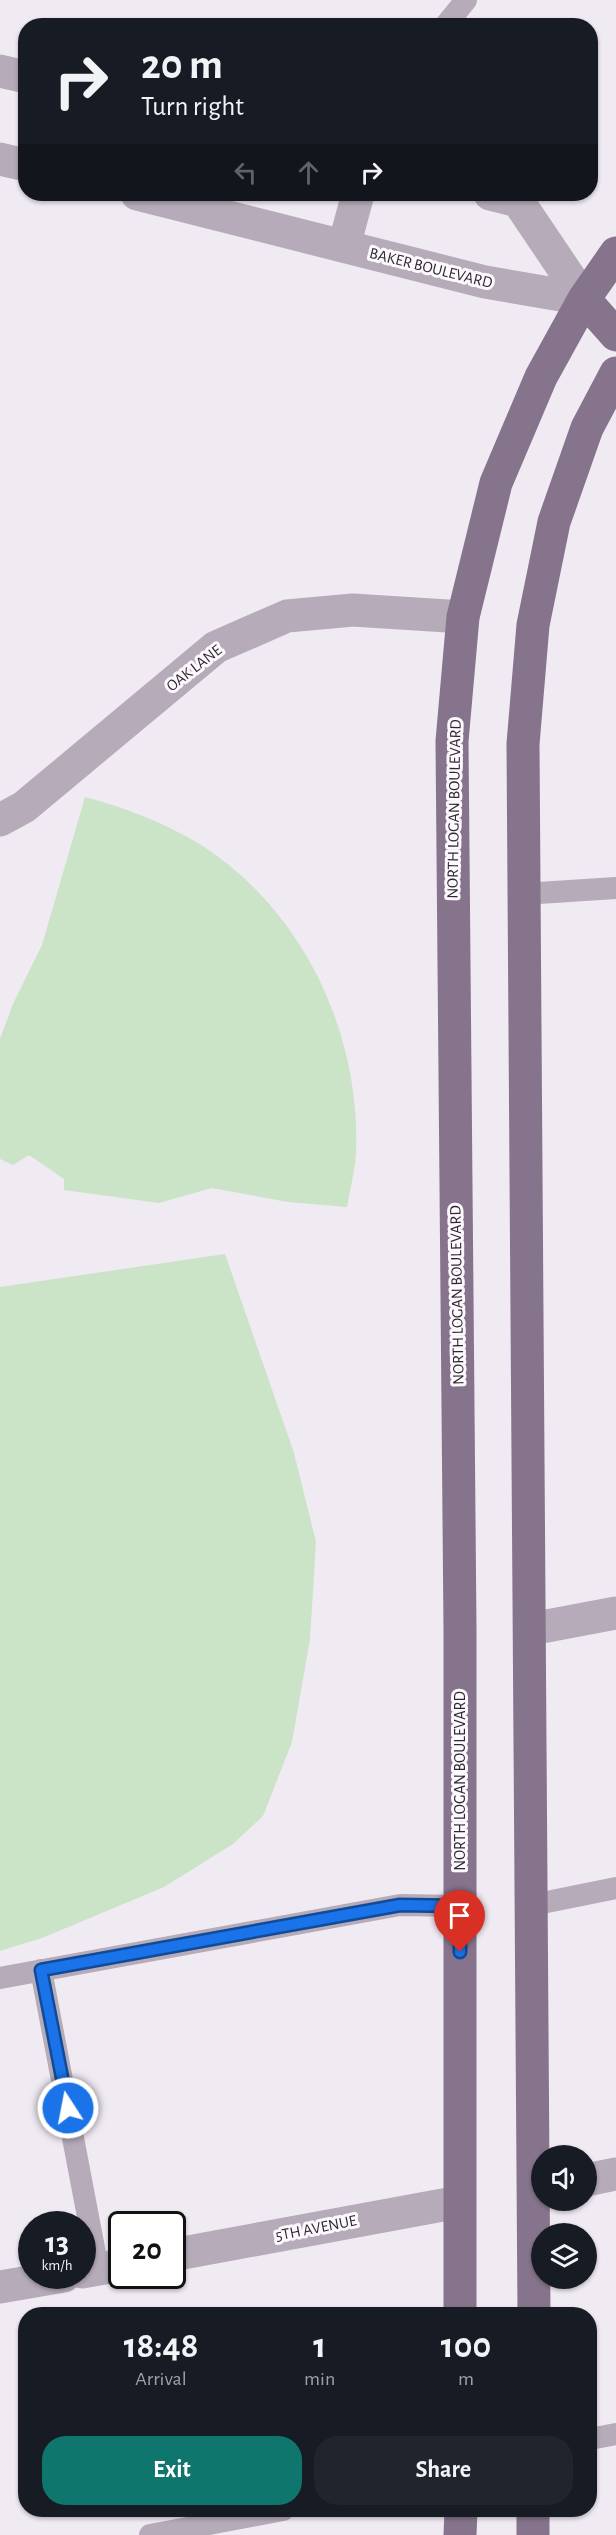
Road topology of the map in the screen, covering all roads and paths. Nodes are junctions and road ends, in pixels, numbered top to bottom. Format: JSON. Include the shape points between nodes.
{"nodes":[{"id":1,"x":466,"y":0,"type":"edge"},
{"id":2,"x":452,"y":18,"type":"edge"},
{"id":3,"x":0,"y":70,"type":"edge"},
{"id":4,"x":18,"y":75,"type":"edge"},
{"id":5,"x":0,"y":159,"type":"edge"},
{"id":6,"x":18,"y":163,"type":"edge"},
{"id":7,"x":165,"y":201,"type":"edge"},
{"id":8,"x":356,"y":201,"type":"edge"},
{"id":9,"x":518,"y":201,"type":"edge"},
{"id":10,"x":344,"y":246,"type":"junction"},
{"id":11,"x":616,"y":254,"type":"edge"},
{"id":12,"x":584,"y":299,"type":"junction"},
{"id":13,"x":616,"y":335,"type":"edge"},
{"id":14,"x":616,"y":374,"type":"edge"},
{"id":15,"x":463,"y":617,"type":"junction"},
{"id":16,"x":0,"y":820,"type":"edge"},
{"id":17,"x":616,"y":888,"type":"edge"},
{"id":18,"x":523,"y":894,"type":"junction"},
{"id":19,"x":616,"y":1612,"type":"edge"},
{"id":20,"x":531,"y":1629,"type":"junction"},
{"id":21,"x":616,"y":1888,"type":"edge"},
{"id":22,"x":532,"y":1905,"type":"junction"},
{"id":23,"x":460,"y":1906,"type":"junction"},
{"id":24,"x":41,"y":1970,"type":"junction"},
{"id":25,"x":0,"y":1978,"type":"edge"},
{"id":26,"x":537,"y":2145,"type":"edge"},
{"id":27,"x":616,"y":2174,"type":"edge"},
{"id":28,"x":597,"y":2178,"type":"edge"},
{"id":29,"x":459,"y":2202,"type":"junction"},
{"id":30,"x":537,"y":2211,"type":"edge"},
{"id":31,"x":186,"y":2252,"type":"edge"},
{"id":32,"x":101,"y":2269,"type":"edge"},
{"id":33,"x":18,"y":2284,"type":"edge"},
{"id":34,"x":0,"y":2287,"type":"edge"},
{"id":35,"x":460,"y":2307,"type":"edge"},
{"id":36,"x":534,"y":2307,"type":"edge"},
{"id":37,"x":616,"y":2434,"type":"edge"},
{"id":38,"x":597,"y":2438,"type":"edge"},
{"id":39,"x":246,"y":2517,"type":"edge"},
{"id":40,"x":460,"y":2517,"type":"edge"},
{"id":41,"x":533,"y":2517,"type":"edge"},
{"id":42,"x":150,"y":2535,"type":"edge"},
{"id":43,"x":460,"y":2535,"type":"edge"},
{"id":44,"x":533,"y":2535,"type":"edge"}],
"edges":[{"from":1,"to":2,"type":"lane"},
{"from":3,"to":4,"type":"street"},
{"from":5,"to":6,"type":"street"},
{"from":7,"to":10,"type":"street","name":"BAKER BOULEVARD"},
{"from":8,"to":10,"type":"street"},
{"from":9,"to":12,"type":"street"},
{"from":10,"to":12,"type":"street","name":"BAKER BOULEVARD","via":[[485,282]]},
{"from":11,"to":12,"type":"main road","name":"NORTH LOGAN BOULEVARD"},
{"from":12,"to":13,"type":"main road"},
{"from":12,"to":15,"type":"main road","name":"NORTH LOGAN BOULEVARD","via":[[541,377],[496,483]]},
{"from":14,"to":18,"type":"main road","via":[[587,428],[554,522],[533,625],[523,744]]},
{"from":15,"to":16,"type":"street","name":"OAK LANE","via":[[353,610],[287,616],[216,647],[24,807]]},
{"from":15,"to":23,"type":"main road","name":"NORTH LOGAN BOULEVARD","via":[[452,741]]},
{"from":17,"to":18,"type":"lane"},
{"from":18,"to":20,"type":"main road"},
{"from":19,"to":20,"type":"street"},
{"from":20,"to":22,"type":"main road"},
{"from":21,"to":22,"type":"lane"},
{"from":22,"to":26,"type":"main road"},
{"from":23,"to":24,"type":"lane","via":[[400,1905]]},
{"from":23,"to":29,"type":"main road","name":"NORTH LOGAN BOULEVARD"},
{"from":24,"to":25,"type":"lane"},
{"from":24,"to":32,"type":"lane"},
{"from":27,"to":28,"type":"street"},
{"from":29,"to":31,"type":"street","name":"5TH AVENUE"},
{"from":29,"to":35,"type":"main road","name":"NORTH LOGAN BOULEVARD"},
{"from":30,"to":36,"type":"main road"},
{"from":33,"to":34,"type":"street"},
{"from":37,"to":38,"type":"lane"},
{"from":39,"to":42,"type":"lane"},
{"from":40,"to":43,"type":"main road"},
{"from":41,"to":44,"type":"main road"}]}
